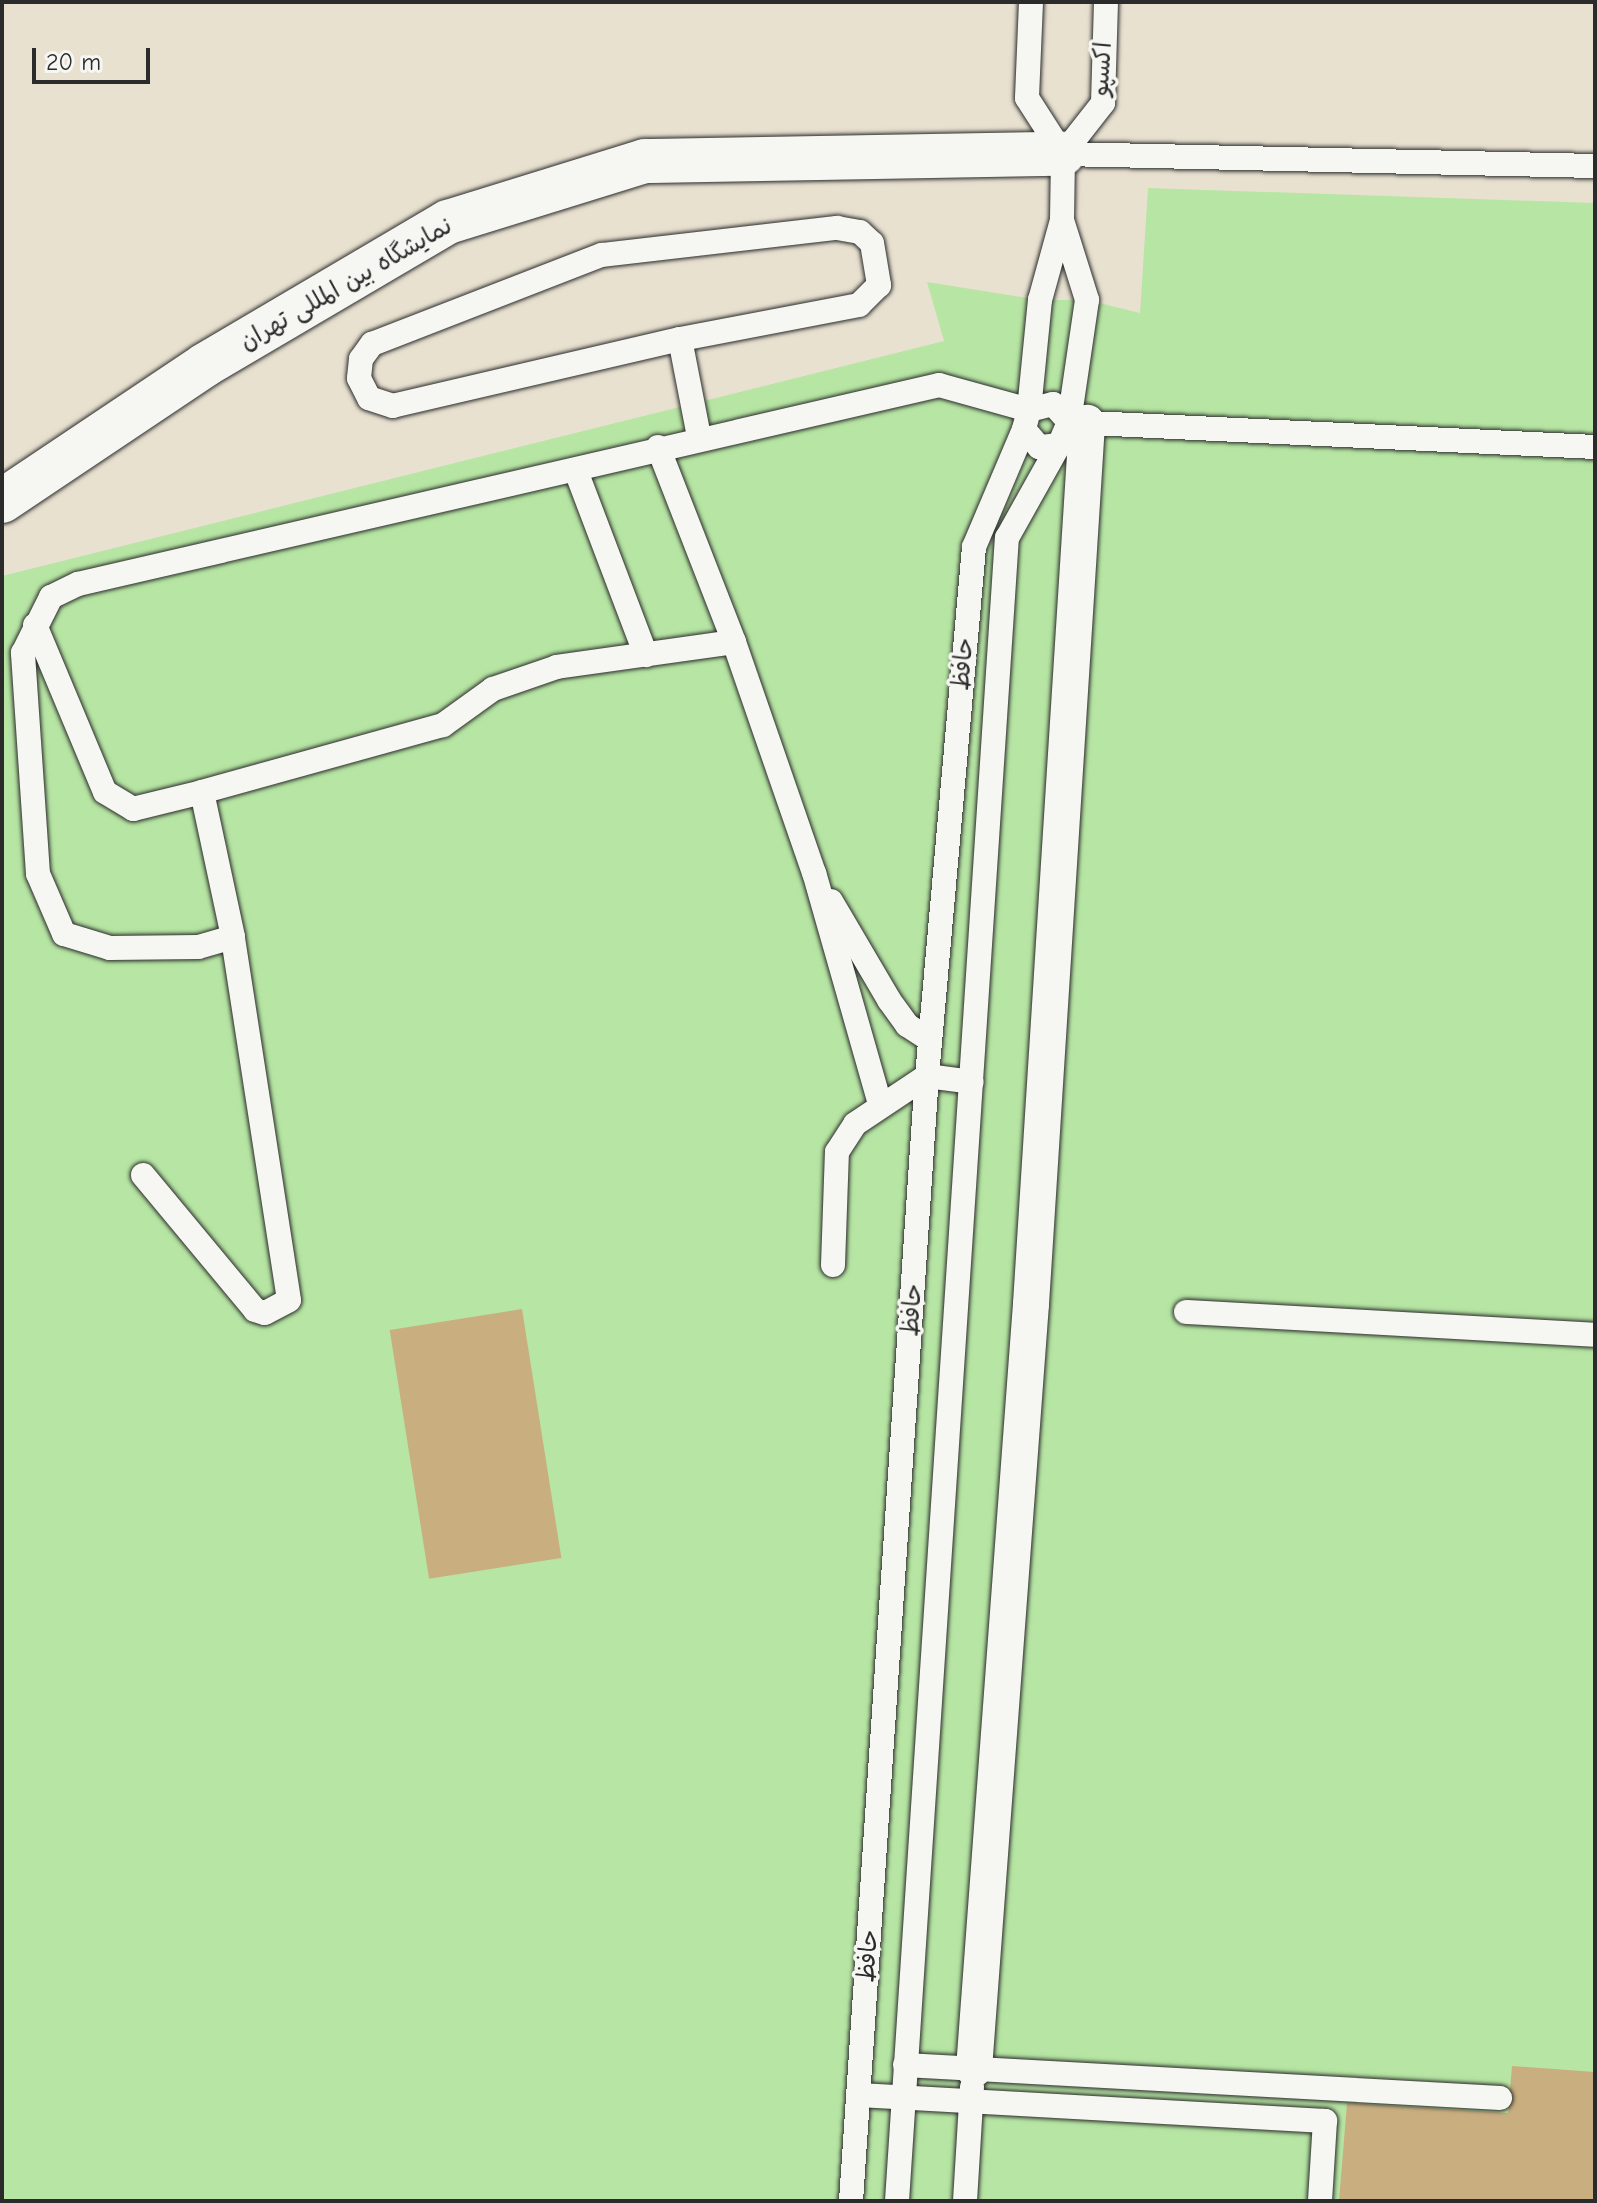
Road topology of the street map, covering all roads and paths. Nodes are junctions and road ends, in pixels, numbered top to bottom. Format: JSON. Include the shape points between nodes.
{"nodes":[{"id":1,"x":1031,"y":2,"type":"edge"},
{"id":2,"x":1106,"y":2,"type":"edge"},
{"id":3,"x":1063,"y":154,"type":"junction"},
{"id":4,"x":1595,"y":166,"type":"edge"},
{"id":5,"x":1062,"y":220,"type":"junction"},
{"id":6,"x":680,"y":339,"type":"junction"},
{"id":7,"x":1026,"y":420,"type":"junction"},
{"id":8,"x":1078,"y":422,"type":"junction"},
{"id":9,"x":699,"y":437,"type":"junction"},
{"id":10,"x":1059,"y":445,"type":"junction"},
{"id":11,"x":658,"y":447,"type":"junction"},
{"id":12,"x":1595,"y":447,"type":"edge"},
{"id":13,"x":576,"y":471,"type":"junction"},
{"id":14,"x":2,"y":501,"type":"edge"},
{"id":15,"x":35,"y":625,"type":"junction"},
{"id":16,"x":734,"y":642,"type":"junction"},
{"id":17,"x":646,"y":655,"type":"junction"},
{"id":18,"x":202,"y":792,"type":"junction"},
{"id":19,"x":814,"y":873,"type":"junction"},
{"id":20,"x":233,"y":937,"type":"junction"},
{"id":21,"x":930,"y":1040,"type":"junction"},
{"id":22,"x":927,"y":1076,"type":"junction"},
{"id":23,"x":972,"y":1082,"type":"junction"},
{"id":24,"x":880,"y":1104,"type":"junction"},
{"id":25,"x":143,"y":1175,"type":"dead end"},
{"id":26,"x":833,"y":1265,"type":"dead end"},
{"id":27,"x":1186,"y":1312,"type":"dead end"},
{"id":28,"x":1595,"y":1335,"type":"edge"},
{"id":29,"x":905,"y":2065,"type":"junction"},
{"id":30,"x":972,"y":2085,"type":"junction"},
{"id":31,"x":859,"y":2095,"type":"junction"},
{"id":32,"x":904,"y":2098,"type":"junction"},
{"id":33,"x":1500,"y":2098,"type":"dead end"},
{"id":34,"x":851,"y":2201,"type":"edge"},
{"id":35,"x":897,"y":2201,"type":"edge"},
{"id":36,"x":965,"y":2201,"type":"edge"},
{"id":37,"x":1320,"y":2201,"type":"edge"}],
"edges":[{"from":1,"to":3,"type":"lane","via":[[1027,98]]},
{"from":2,"to":3,"type":"lane","name":"اکسپو","via":[[1103,103]]},
{"from":3,"to":4,"type":"lane"},
{"from":3,"to":5,"type":"lane"},
{"from":3,"to":14,"type":"street","name":"نمایشگاه بین المللی تهران","via":[[645,161],[448,222],[205,365]]},
{"from":5,"to":7,"type":"lane","name":"حافظ","via":[[1040,300]]},
{"from":5,"to":8,"type":"lane","name":"حافظ","via":[[1087,300]]},
{"from":6,"to":6,"type":"lane","via":[[859,305],[879,285],[872,243],[860,232],[837,228],[602,255],[372,344],[361,359],[359,378],[369,398],[393,406]]},
{"from":6,"to":9,"type":"lane"},
{"from":7,"to":8,"type":"lane","via":[[1053,404]]},
{"from":7,"to":9,"type":"lane","via":[[939,385]]},
{"from":7,"to":10,"type":"lane","via":[[1039,447]]},
{"from":7,"to":21,"type":"lane","name":"حافظ","via":[[974,547]]},
{"from":8,"to":10,"type":"lane","name":"حافظ"},
{"from":8,"to":12,"type":"lane"},
{"from":8,"to":30,"type":"street","via":[[1032,1288]]},
{"from":9,"to":11,"type":"lane"},
{"from":10,"to":23,"type":"lane","name":"حافظ","via":[[1007,538]]},
{"from":11,"to":13,"type":"lane"},
{"from":11,"to":16,"type":"lane"},
{"from":13,"to":15,"type":"lane","via":[[78,584],[51,597]]},
{"from":13,"to":17,"type":"lane"},
{"from":15,"to":18,"type":"lane","via":[[105,792],[133,809]]},
{"from":15,"to":20,"type":"lane","via":[[23,653],[37,860],[64,934],[110,948],[198,947]]},
{"from":16,"to":17,"type":"lane"},
{"from":16,"to":19,"type":"lane"},
{"from":17,"to":18,"type":"lane","via":[[557,667],[493,689],[443,725]]},
{"from":18,"to":20,"type":"lane"},
{"from":19,"to":21,"type":"lane","via":[[889,1000],[907,1025]]},
{"from":19,"to":24,"type":"lane"},
{"from":20,"to":25,"type":"lane","via":[[289,1300],[265,1313],[255,1310]]},
{"from":21,"to":22,"type":"lane","name":"حافظ"},
{"from":22,"to":23,"type":"lane"},
{"from":22,"to":24,"type":"lane"},
{"from":22,"to":31,"type":"lane","name":"حافظ"},
{"from":23,"to":29,"type":"lane","name":"حافظ"},
{"from":24,"to":26,"type":"lane","via":[[855,1124],[837,1152]]},
{"from":27,"to":28,"type":"lane"},
{"from":29,"to":30,"type":"lane"},
{"from":29,"to":32,"type":"lane","name":"حافظ"},
{"from":30,"to":32,"type":"lane"},
{"from":30,"to":33,"type":"lane"},
{"from":30,"to":36,"type":"lane"},
{"from":30,"to":37,"type":"lane","via":[[1325,2121]]},
{"from":31,"to":32,"type":"lane"},
{"from":31,"to":34,"type":"lane","name":"حافظ"},
{"from":32,"to":35,"type":"lane","name":"حافظ"}]}
